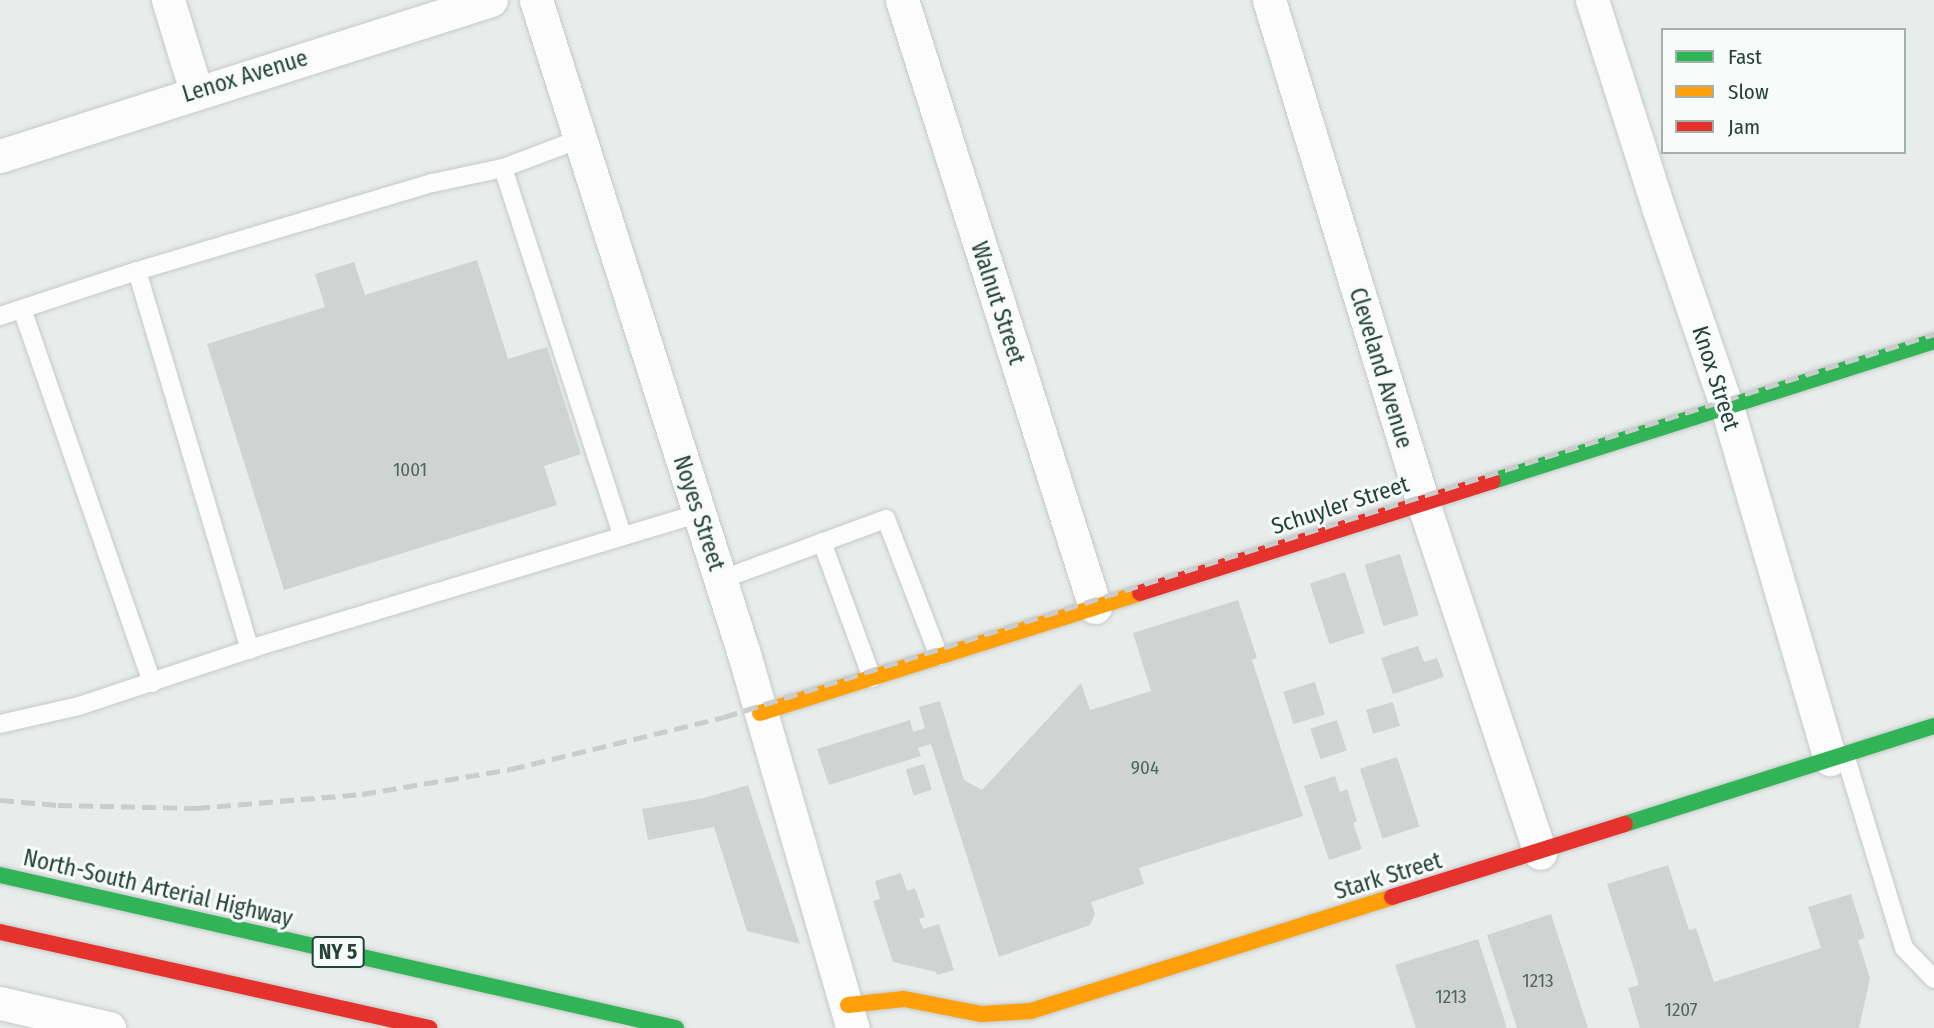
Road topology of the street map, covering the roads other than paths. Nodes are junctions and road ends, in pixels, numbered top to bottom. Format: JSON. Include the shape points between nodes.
{"nodes":[{"id":1,"x":168,"y":0,"type":"edge"},
{"id":2,"x":491,"y":0,"type":"edge"},
{"id":3,"x":536,"y":0,"type":"edge"},
{"id":4,"x":902,"y":0,"type":"edge"},
{"id":5,"x":1269,"y":0,"type":"edge"},
{"id":6,"x":1592,"y":0,"type":"edge"},
{"id":7,"x":196,"y":91,"type":"junction"},
{"id":8,"x":580,"y":139,"type":"junction"},
{"id":9,"x":0,"y":156,"type":"edge"},
{"id":10,"x":503,"y":168,"type":"junction"},
{"id":11,"x":137,"y":271,"type":"junction"},
{"id":12,"x":22,"y":309,"type":"junction"},
{"id":13,"x":0,"y":316,"type":"edge"},
{"id":14,"x":1934,"y":341,"type":"edge"},
{"id":15,"x":1727,"y":407,"type":"junction"},
{"id":16,"x":1423,"y":503,"type":"junction"},
{"id":17,"x":699,"y":513,"type":"junction"},
{"id":18,"x":622,"y":534,"type":"junction"},
{"id":19,"x":822,"y":542,"type":"junction"},
{"id":20,"x":720,"y":580,"type":"junction"},
{"id":21,"x":1096,"y":607,"type":"junction"},
{"id":22,"x":250,"y":650,"type":"junction"},
{"id":23,"x":939,"y":656,"type":"junction"},
{"id":24,"x":872,"y":678,"type":"junction"},
{"id":25,"x":152,"y":683,"type":"junction"},
{"id":26,"x":761,"y":713,"type":"junction"},
{"id":27,"x":0,"y":724,"type":"edge"},
{"id":28,"x":1934,"y":726,"type":"edge"},
{"id":29,"x":1837,"y":757,"type":"junction"},
{"id":30,"x":1540,"y":853,"type":"junction"},
{"id":31,"x":0,"y":876,"type":"edge"},
{"id":32,"x":0,"y":932,"type":"edge"},
{"id":33,"x":1934,"y":979,"type":"edge"},
{"id":34,"x":0,"y":1003,"type":"edge"},
{"id":35,"x":851,"y":1016,"type":"edge"},
{"id":36,"x":109,"y":1028,"type":"edge"},
{"id":37,"x":429,"y":1028,"type":"edge"},
{"id":38,"x":676,"y":1028,"type":"edge"}],
"edges":[{"from":1,"to":7,"type":"street"},
{"from":2,"to":7,"type":"street","name":"Lenox Avenue"},
{"from":3,"to":8,"type":"street","name":"Noyes Street"},
{"from":4,"to":21,"type":"street","name":"Walnut Street"},
{"from":5,"to":16,"type":"street","name":"Cleveland Avenue"},
{"from":6,"to":15,"type":"street","name":"Knox Street"},
{"from":7,"to":9,"type":"street","name":"Lenox Avenue"},
{"from":8,"to":10,"type":"lane"},
{"from":8,"to":17,"type":"street","name":"Noyes Street"},
{"from":10,"to":11,"type":"lane","via":[[433,183]]},
{"from":10,"to":18,"type":"lane"},
{"from":11,"to":12,"type":"lane"},
{"from":11,"to":22,"type":"lane"},
{"from":12,"to":13,"type":"lane"},
{"from":12,"to":25,"type":"lane"},
{"from":14,"to":15,"type":"main road","name":"Schuyler Street"},
{"from":15,"to":16,"type":"main road","name":"Schuyler Street"},
{"from":15,"to":29,"type":"street","name":"Knox Street"},
{"from":16,"to":21,"type":"main road","name":"Schuyler Street"},
{"from":16,"to":30,"type":"street","name":"Cleveland Avenue"},
{"from":17,"to":18,"type":"lane"},
{"from":17,"to":20,"type":"street","name":"Noyes Street"},
{"from":18,"to":22,"type":"lane"},
{"from":19,"to":20,"type":"lane"},
{"from":19,"to":23,"type":"lane","via":[[886,519]]},
{"from":19,"to":24,"type":"lane"},
{"from":20,"to":26,"type":"street","name":"Noyes Street"},
{"from":21,"to":23,"type":"main road","name":"Schuyler Street"},
{"from":22,"to":25,"type":"lane"},
{"from":23,"to":24,"type":"main road","name":"Schuyler Street"},
{"from":24,"to":26,"type":"main road","name":"Schuyler Street"},
{"from":25,"to":27,"type":"lane"},
{"from":26,"to":35,"type":"street","name":"Noyes Street"},
{"from":28,"to":29,"type":"main road","name":"Stark Street"},
{"from":29,"to":30,"type":"main road","name":"Stark Street"},
{"from":29,"to":33,"type":"lane","via":[[1904,948]]},
{"from":30,"to":35,"type":"main road","name":"Stark Street","via":[[1031,1011],[981,1014],[904,999]]},
{"from":31,"to":38,"type":"main road","name":"North-South Arterial Highway","number":"NY 5"},
{"from":32,"to":37,"type":"main road","number":"NY 5"},
{"from":34,"to":36,"type":"street"}]}
